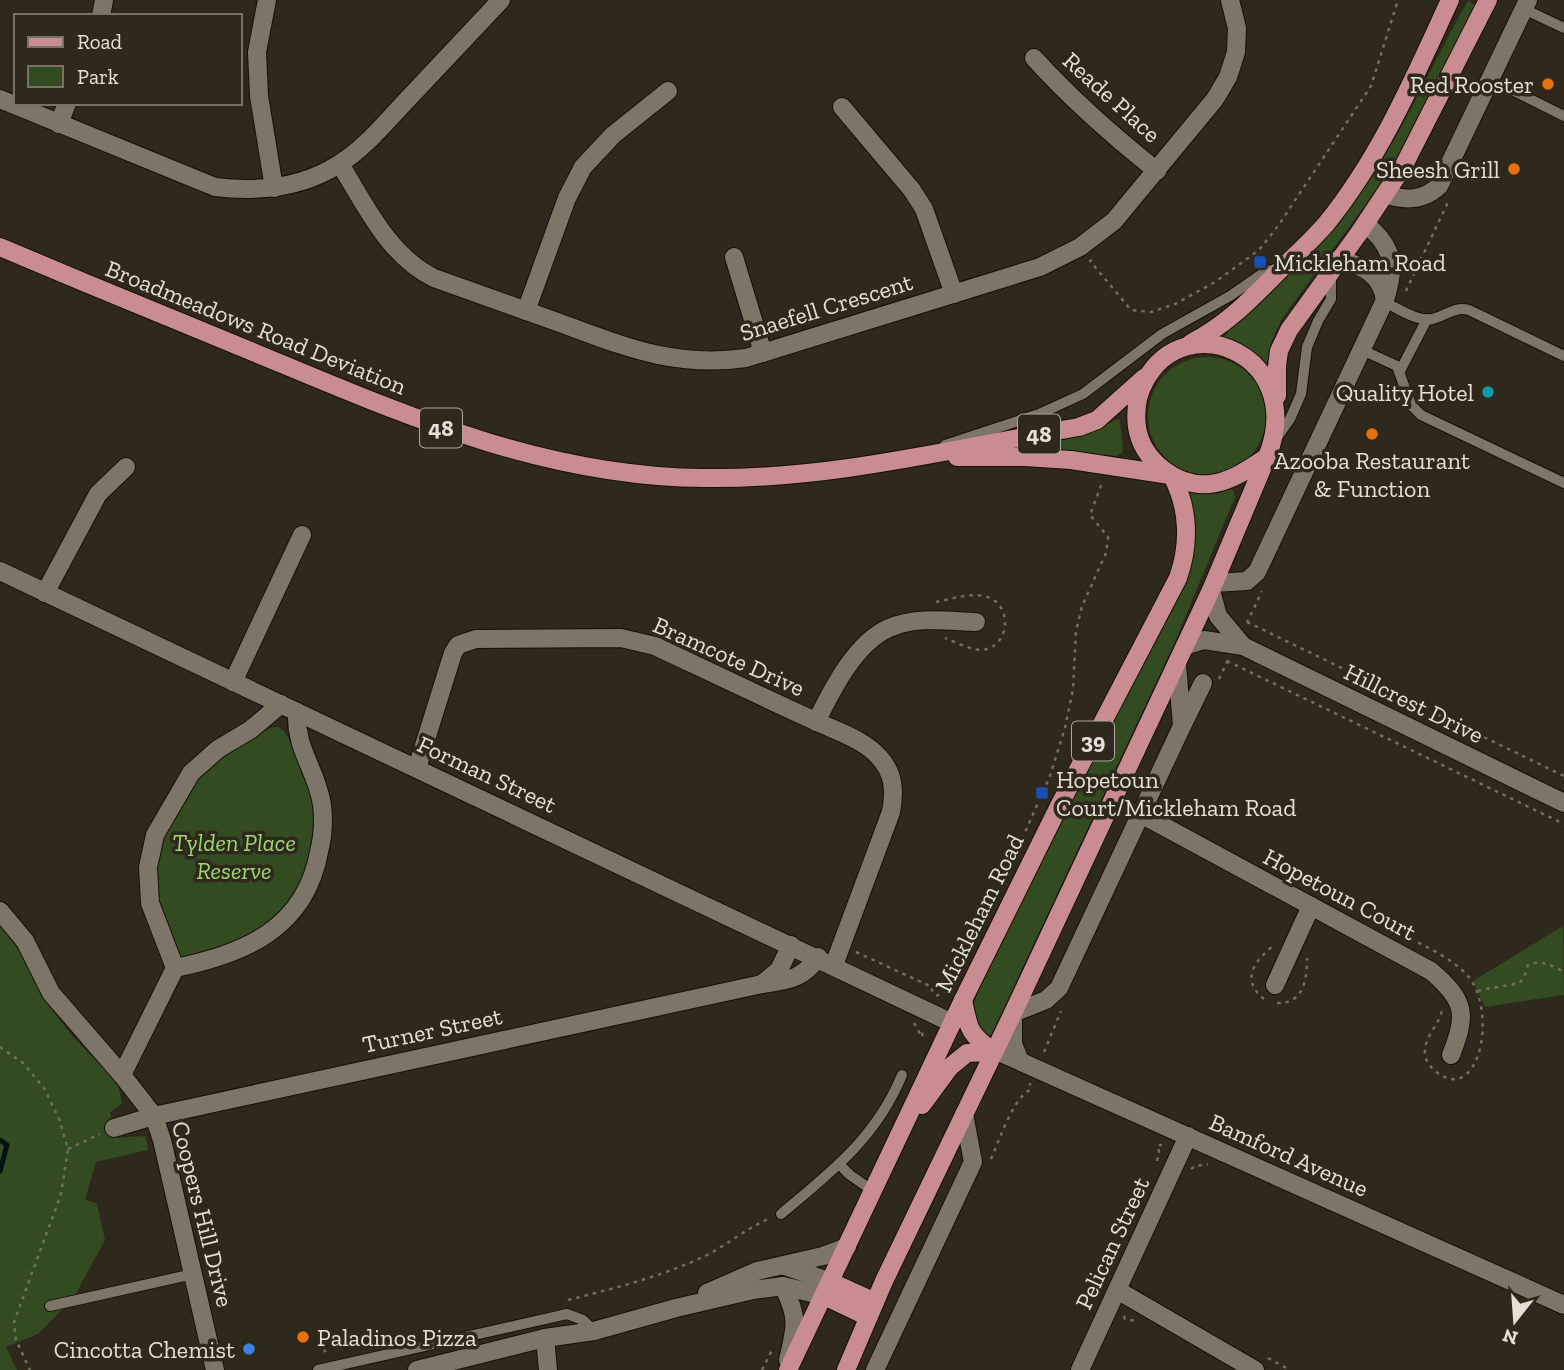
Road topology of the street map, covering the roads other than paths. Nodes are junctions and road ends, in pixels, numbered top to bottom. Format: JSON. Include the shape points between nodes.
{"nodes":[{"id":1,"x":267,"y":0,"type":"edge"},
{"id":2,"x":501,"y":0,"type":"edge"},
{"id":3,"x":1230,"y":0,"type":"edge"},
{"id":4,"x":1450,"y":0,"type":"edge"},
{"id":5,"x":1488,"y":0,"type":"edge"},
{"id":6,"x":1526,"y":4,"type":"edge"},
{"id":7,"x":1564,"y":28,"type":"edge"},
{"id":8,"x":1034,"y":58,"type":"dead end"},
{"id":9,"x":1490,"y":79,"type":"junction"},
{"id":10,"x":668,"y":91,"type":"dead end"},
{"id":11,"x":14,"y":105,"type":"edge"},
{"id":12,"x":66,"y":105,"type":"edge"},
{"id":13,"x":842,"y":107,"type":"dead end"},
{"id":14,"x":1564,"y":116,"type":"edge"},
{"id":15,"x":59,"y":124,"type":"junction"},
{"id":16,"x":340,"y":164,"type":"junction"},
{"id":17,"x":1157,"y":170,"type":"junction"},
{"id":18,"x":274,"y":188,"type":"junction"},
{"id":19,"x":1385,"y":194,"type":"junction"},
{"id":20,"x":1366,"y":224,"type":"junction"},
{"id":21,"x":0,"y":247,"type":"edge"},
{"id":22,"x":734,"y":257,"type":"dead end"},
{"id":23,"x":1335,"y":265,"type":"junction"},
{"id":24,"x":1282,"y":269,"type":"junction"},
{"id":25,"x":954,"y":295,"type":"junction"},
{"id":26,"x":1385,"y":301,"type":"junction"},
{"id":27,"x":526,"y":311,"type":"junction"},
{"id":28,"x":1427,"y":319,"type":"junction"},
{"id":29,"x":1179,"y":350,"type":"junction"},
{"id":30,"x":1362,"y":350,"type":"junction"},
{"id":31,"x":763,"y":353,"type":"junction"},
{"id":32,"x":1564,"y":356,"type":"edge"},
{"id":33,"x":1400,"y":371,"type":"junction"},
{"id":34,"x":1149,"y":373,"type":"junction"},
{"id":35,"x":1277,"y":410,"type":"junction"},
{"id":36,"x":1270,"y":451,"type":"junction"},
{"id":37,"x":911,"y":457,"type":"junction"},
{"id":38,"x":126,"y":467,"type":"dead end"},
{"id":39,"x":1171,"y":475,"type":"junction"},
{"id":40,"x":1564,"y":483,"type":"edge"},
{"id":41,"x":302,"y":535,"type":"dead end"},
{"id":42,"x":0,"y":571,"type":"edge"},
{"id":43,"x":1213,"y":587,"type":"junction"},
{"id":44,"x":45,"y":593,"type":"junction"},
{"id":45,"x":976,"y":622,"type":"dead end"},
{"id":46,"x":1185,"y":646,"type":"junction"},
{"id":47,"x":1242,"y":646,"type":"junction"},
{"id":48,"x":1177,"y":664,"type":"junction"},
{"id":49,"x":233,"y":682,"type":"junction"},
{"id":50,"x":1203,"y":683,"type":"dead end"},
{"id":51,"x":289,"y":708,"type":"junction"},
{"id":52,"x":816,"y":722,"type":"junction"},
{"id":53,"x":1182,"y":726,"type":"junction"},
{"id":54,"x":416,"y":768,"type":"junction"},
{"id":55,"x":1564,"y":803,"type":"edge"},
{"id":56,"x":1139,"y":813,"type":"junction"},
{"id":57,"x":1311,"y":906,"type":"junction"},
{"id":58,"x":0,"y":911,"type":"edge"},
{"id":59,"x":791,"y":945,"type":"junction"},
{"id":60,"x":826,"y":961,"type":"junction"},
{"id":61,"x":175,"y":968,"type":"junction"},
{"id":62,"x":762,"y":984,"type":"junction"},
{"id":63,"x":1275,"y":985,"type":"dead end"},
{"id":64,"x":963,"y":1000,"type":"junction"},
{"id":65,"x":1013,"y":1013,"type":"junction"},
{"id":66,"x":952,"y":1023,"type":"junction"},
{"id":67,"x":994,"y":1052,"type":"junction"},
{"id":68,"x":1451,"y":1055,"type":"dead end"},
{"id":69,"x":1020,"y":1061,"type":"junction"},
{"id":70,"x":122,"y":1075,"type":"junction"},
{"id":71,"x":902,"y":1075,"type":"dead end"},
{"id":72,"x":964,"y":1114,"type":"junction"},
{"id":73,"x":154,"y":1116,"type":"junction"},
{"id":74,"x":114,"y":1128,"type":"road end"},
{"id":75,"x":1188,"y":1136,"type":"junction"},
{"id":76,"x":898,"y":1139,"type":"junction"},
{"id":77,"x":839,"y":1164,"type":"junction"},
{"id":78,"x":873,"y":1191,"type":"junction"},
{"id":79,"x":781,"y":1214,"type":"road end"},
{"id":80,"x":847,"y":1247,"type":"junction"},
{"id":81,"x":782,"y":1265,"type":"junction"},
{"id":82,"x":193,"y":1274,"type":"junction"},
{"id":83,"x":783,"y":1286,"type":"junction"},
{"id":84,"x":827,"y":1289,"type":"junction"},
{"id":85,"x":1117,"y":1290,"type":"junction"},
{"id":86,"x":1564,"y":1305,"type":"edge"},
{"id":87,"x":50,"y":1306,"type":"dead end"},
{"id":88,"x":676,"y":1308,"type":"junction"},
{"id":89,"x":871,"y":1310,"type":"junction"},
{"id":90,"x":594,"y":1331,"type":"junction"},
{"id":91,"x":545,"y":1338,"type":"junction"},
{"id":92,"x":215,"y":1370,"type":"edge"},
{"id":93,"x":318,"y":1370,"type":"edge"},
{"id":94,"x":417,"y":1370,"type":"edge"},
{"id":95,"x":548,"y":1370,"type":"edge"},
{"id":96,"x":787,"y":1370,"type":"edge"},
{"id":97,"x":846,"y":1370,"type":"edge"},
{"id":98,"x":875,"y":1370,"type":"edge"},
{"id":99,"x":1080,"y":1370,"type":"edge"},
{"id":100,"x":1255,"y":1370,"type":"edge"}],
"edges":[{"from":1,"to":18,"type":"street","via":[[257,52]]},
{"from":2,"to":16,"type":"street"},
{"from":3,"to":17,"type":"street","name":"Snaefell Crescent","via":[[1238,41],[1228,78]]},
{"from":4,"to":24,"type":"main road","number":"39","via":[[1376,153],[1325,225]]},
{"from":5,"to":19,"type":"main road","number":"39","via":[[1419,138]]},
{"from":6,"to":7,"type":"lane"},
{"from":6,"to":9,"type":"street"},
{"from":8,"to":17,"type":"street","name":"Reade Place","via":[[1116,140]]},
{"from":9,"to":14,"type":"lane"},
{"from":9,"to":19,"type":"street","via":[[1439,186],[1422,197],[1401,200]]},
{"from":10,"to":27,"type":"street","via":[[613,135],[583,167]]},
{"from":11,"to":15,"type":"street"},
{"from":12,"to":15,"type":"street"},
{"from":13,"to":25,"type":"street","via":[[924,209]]},
{"from":15,"to":18,"type":"street","via":[[215,187]]},
{"from":16,"to":18,"type":"street"},
{"from":16,"to":27,"type":"street","name":"Snaefell Crescent","via":[[404,260],[434,278]]},
{"from":17,"to":25,"type":"street","name":"Snaefell Crescent","via":[[1114,221],[1080,247],[1040,267]]},
{"from":19,"to":20,"type":"main road","number":"39"},
{"from":20,"to":23,"type":"main road","number":"39"},
{"from":20,"to":26,"type":"street","via":[[1380,237],[1392,260]]},
{"from":21,"to":37,"type":"main road","name":"Broadmeadows Road Deviation","number":"48","via":[[396,411],[466,437],[556,462],[611,472],[705,478],[792,475]]},
{"from":22,"to":31,"type":"street"},
{"from":23,"to":26,"type":"street","via":[[1361,265],[1376,276]]},
{"from":23,"to":35,"type":"main road","number":"39","via":[[1284,340],[1277,366]]},
{"from":23,"to":36,"type":"lane","via":[[1331,299],[1307,347],[1301,394]]},
{"from":24,"to":29,"type":"main road","number":"39","via":[[1227,321]]},
{"from":24,"to":37,"type":"lane","via":[[1266,271],[1162,334],[1073,399]]},
{"from":25,"to":31,"type":"street","name":"Snaefell Crescent"},
{"from":26,"to":28,"type":"lane"},
{"from":26,"to":30,"type":"street"},
{"from":27,"to":31,"type":"street","name":"Snaefell Crescent","via":[[662,357],[712,361]]},
{"from":28,"to":32,"type":"lane","via":[[1455,309],[1469,310]]},
{"from":28,"to":33,"type":"lane"},
{"from":29,"to":34,"type":"main road","number":"39"},
{"from":29,"to":35,"type":"main road","number":"39","via":[[1222,346],[1243,355],[1260,369],[1272,388]]},
{"from":30,"to":33,"type":"lane"},
{"from":30,"to":43,"type":"street","via":[[1257,572],[1247,581]]},
{"from":33,"to":40,"type":"lane","via":[[1414,410]]},
{"from":34,"to":37,"type":"main road","name":"Broadmeadows Road Deviation","number":"48","via":[[1097,420],[1079,427]]},
{"from":34,"to":39,"type":"main road","number":"39","via":[[1140,390],[1137,428],[1143,447]]},
{"from":35,"to":36,"type":"main road","number":"39"},
{"from":36,"to":39,"type":"main road","via":[[1227,480],[1190,483]]},
{"from":36,"to":43,"type":"main road","number":"39"},
{"from":37,"to":39,"type":"main road","name":"Broadmeadows Road Deviation","number":"48","via":[[1025,457]]},
{"from":38,"to":44,"type":"street","via":[[98,494]]},
{"from":39,"to":64,"type":"main road","name":"Mickleham Road","number":"39","via":[[1178,487],[1187,533],[1178,578]]},
{"from":41,"to":49,"type":"street"},
{"from":42,"to":44,"type":"street","name":"Forman Street"},
{"from":43,"to":46,"type":"main road","number":"39"},
{"from":43,"to":47,"type":"street","name":"Hillcrest Drive","via":[[1218,616]]},
{"from":44,"to":49,"type":"street","name":"Forman Street"},
{"from":45,"to":52,"type":"street","via":[[921,621],[888,628],[859,653]]},
{"from":46,"to":47,"type":"street","name":"Hillcrest Drive","via":[[1204,640]]},
{"from":46,"to":48,"type":"main road","number":"39"},
{"from":47,"to":55,"type":"street","name":"Hillcrest Drive"},
{"from":48,"to":53,"type":"street"},
{"from":48,"to":65,"type":"main road","number":"39"},
{"from":49,"to":51,"type":"street","name":"Forman Street"},
{"from":50,"to":53,"type":"street"},
{"from":51,"to":54,"type":"street","name":"Forman Street"},
{"from":51,"to":61,"type":"street","via":[[218,749],[191,773],[155,835],[148,867],[150,904]]},
{"from":51,"to":61,"type":"street","via":[[319,791],[324,831],[317,867],[296,908],[279,926],[255,943],[215,960]]},
{"from":52,"to":54,"type":"street","name":"Bramcote Drive","via":[[637,640],[476,639],[458,645],[453,653]]},
{"from":52,"to":60,"type":"street","name":"Bramcote Drive","via":[[878,755],[892,781],[894,797],[849,948]]},
{"from":53,"to":56,"type":"street"},
{"from":54,"to":59,"type":"street","name":"Forman Street"},
{"from":56,"to":57,"type":"street","name":"Hopetoun Court"},
{"from":56,"to":65,"type":"street","via":[[1059,988],[1046,1000]]},
{"from":57,"to":63,"type":"street"},
{"from":57,"to":68,"type":"street","name":"Hopetoun Court","via":[[1431,971],[1448,986],[1460,1007],[1462,1026]]},
{"from":58,"to":70,"type":"street","name":"Coopers Hill Drive","via":[[25,942],[51,993]]},
{"from":59,"to":60,"type":"street","name":"Forman Street"},
{"from":59,"to":62,"type":"street","via":[[779,970]]},
{"from":60,"to":62,"type":"street","name":"Turner Street","via":[[792,979]]},
{"from":60,"to":66,"type":"street","name":"Forman Street"},
{"from":61,"to":70,"type":"street"},
{"from":62,"to":73,"type":"street","name":"Turner Street"},
{"from":64,"to":66,"type":"main road","name":"Mickleham Road","number":"39"},
{"from":64,"to":67,"type":"main road","via":[[975,1038]]},
{"from":65,"to":67,"type":"main road","number":"39"},
{"from":65,"to":69,"type":"street","via":[[1013,1044]]},
{"from":66,"to":76,"type":"main road","name":"Mickleham Road","number":"39"},
{"from":67,"to":69,"type":"street","name":"Bamford Avenue"},
{"from":67,"to":72,"type":"main road","number":"39"},
{"from":67,"to":76,"type":"main road","via":[[967,1053],[950,1067]]},
{"from":69,"to":75,"type":"street","name":"Bamford Avenue"},
{"from":70,"to":73,"type":"street","name":"Coopers Hill Drive"},
{"from":71,"to":77,"type":"lane","via":[[887,1110]]},
{"from":72,"to":89,"type":"main road","number":"39"},
{"from":72,"to":98,"type":"street","via":[[973,1162]]},
{"from":73,"to":74,"type":"street","name":"Turner Street"},
{"from":73,"to":82,"type":"street","name":"Coopers Hill Drive"},
{"from":75,"to":85,"type":"street","name":"Pelican Street"},
{"from":75,"to":86,"type":"street","name":"Bamford Avenue"},
{"from":76,"to":78,"type":"main road","name":"Mickleham Road","number":"39"},
{"from":77,"to":78,"type":"lane"},
{"from":77,"to":79,"type":"lane"},
{"from":78,"to":80,"type":"main road","name":"Mickleham Road","number":"39"},
{"from":80,"to":81,"type":"street"},
{"from":80,"to":84,"type":"main road","name":"Mickleham Road","number":"39"},
{"from":81,"to":84,"type":"street"},
{"from":81,"to":88,"type":"street","via":[[757,1271]]},
{"from":82,"to":87,"type":"lane"},
{"from":82,"to":92,"type":"street","name":"Coopers Hill Drive"},
{"from":83,"to":84,"type":"street"},
{"from":83,"to":88,"type":"street"},
{"from":83,"to":96,"type":"street","via":[[797,1322]]},
{"from":84,"to":89,"type":"main road"},
{"from":84,"to":96,"type":"main road","name":"Mickleham Road","number":"39"},
{"from":85,"to":99,"type":"street","name":"Pelican Street"},
{"from":85,"to":100,"type":"street"},
{"from":88,"to":90,"type":"street"},
{"from":89,"to":97,"type":"main road","number":"39"},
{"from":90,"to":91,"type":"street"},
{"from":90,"to":93,"type":"lane","via":[[567,1314]]},
{"from":91,"to":94,"type":"street"},
{"from":91,"to":95,"type":"street"}]}
